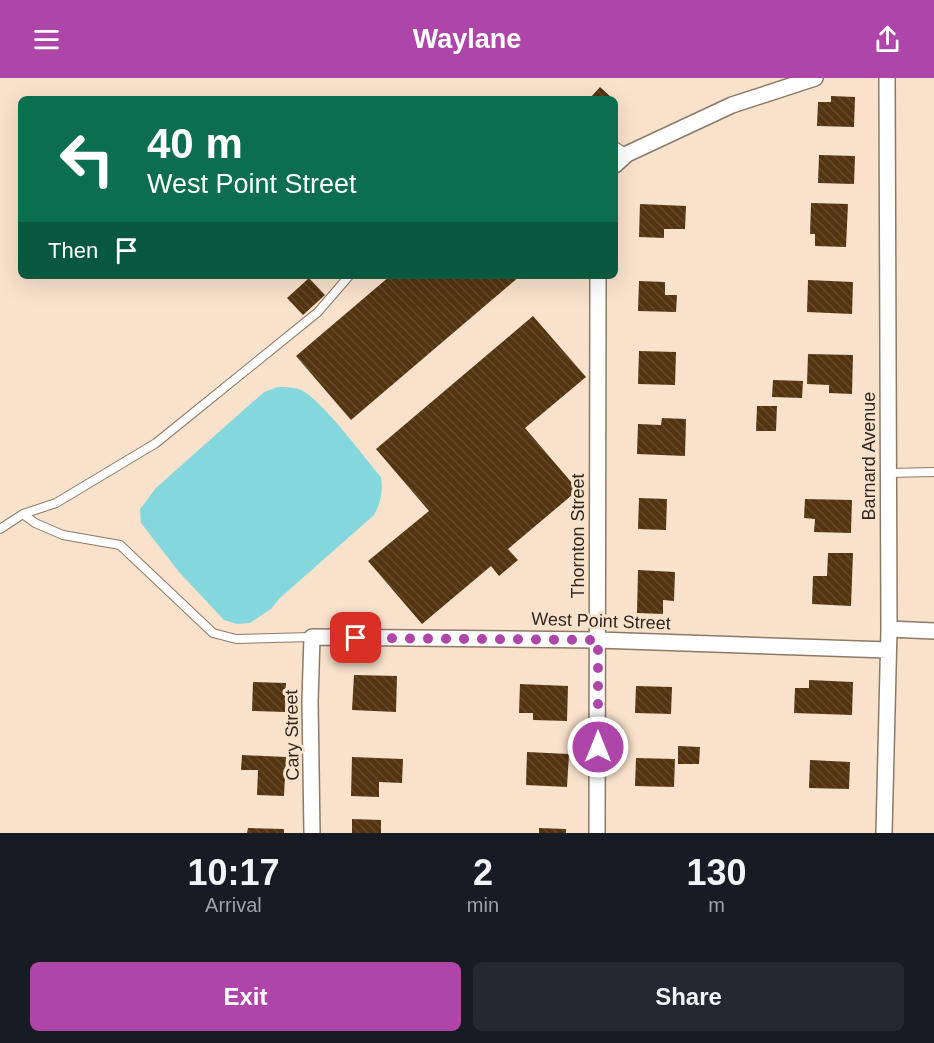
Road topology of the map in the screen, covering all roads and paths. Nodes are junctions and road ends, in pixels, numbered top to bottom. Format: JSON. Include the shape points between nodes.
{"nodes":[{"id":1,"x":815,"y":78,"type":"edge"},
{"id":2,"x":887,"y":78,"type":"edge"},
{"id":3,"x":621,"y":150,"type":"edge"},
{"id":4,"x":346,"y":279,"type":"edge"},
{"id":5,"x":598,"y":279,"type":"edge"},
{"id":6,"x":934,"y":472,"type":"edge"},
{"id":7,"x":888,"y":473,"type":"junction"},
{"id":8,"x":23,"y":514,"type":"junction"},
{"id":9,"x":0,"y":529,"type":"edge"},
{"id":10,"x":888,"y":629,"type":"junction"},
{"id":11,"x":934,"y":631,"type":"edge"},
{"id":12,"x":312,"y":638,"type":"junction"},
{"id":13,"x":598,"y":640,"type":"junction"},
{"id":14,"x":888,"y":650,"type":"junction"},
{"id":15,"x":312,"y":833,"type":"edge"},
{"id":16,"x":597,"y":833,"type":"edge"},
{"id":17,"x":884,"y":833,"type":"edge"}],
"edges":[{"from":1,"to":3,"type":"street","via":[[732,105]]},
{"from":2,"to":7,"type":"street","name":"Barnard Avenue"},
{"from":4,"to":8,"type":"lane","via":[[318,312],[156,443],[56,503]]},
{"from":5,"to":13,"type":"street","name":"Thornton Street"},
{"from":6,"to":7,"type":"lane"},
{"from":7,"to":10,"type":"street","name":"Barnard Avenue"},
{"from":8,"to":9,"type":"lane"},
{"from":8,"to":12,"type":"lane","via":[[63,535],[120,545],[213,633],[236,639]]},
{"from":10,"to":11,"type":"street"},
{"from":10,"to":14,"type":"street","name":"Barnard Avenue"},
{"from":12,"to":13,"type":"street","name":"West Point Street"},
{"from":12,"to":15,"type":"street","name":"Cary Street"},
{"from":13,"to":14,"type":"street","name":"West Point Street"},
{"from":13,"to":16,"type":"street","name":"Thornton Street"},
{"from":14,"to":17,"type":"street","name":"Barnard Avenue"}]}
